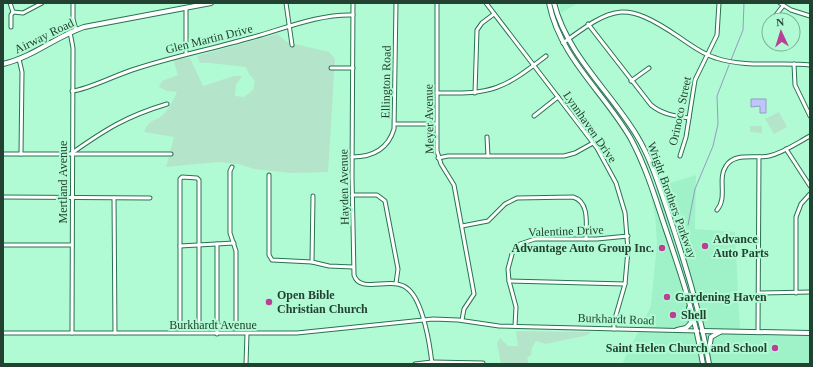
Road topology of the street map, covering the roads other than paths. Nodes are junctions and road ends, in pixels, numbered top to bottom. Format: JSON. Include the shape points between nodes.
{"nodes":[{"id":1,"x":10,"y":3,"type":"edge"},
{"id":2,"x":42,"y":3,"type":"edge"},
{"id":3,"x":73,"y":3,"type":"edge"},
{"id":4,"x":211,"y":3,"type":"edge"},
{"id":5,"x":286,"y":3,"type":"edge"},
{"id":6,"x":353,"y":3,"type":"edge"},
{"id":7,"x":396,"y":3,"type":"edge"},
{"id":8,"x":438,"y":3,"type":"edge"},
{"id":9,"x":486,"y":3,"type":"edge"},
{"id":10,"x":549,"y":3,"type":"edge"},
{"id":11,"x":554,"y":3,"type":"edge"},
{"id":12,"x":719,"y":3,"type":"edge"},
{"id":13,"x":780,"y":3,"type":"edge"},
{"id":14,"x":783,"y":6,"type":"junction"},
{"id":15,"x":186,"y":8,"type":"junction"},
{"id":16,"x":13,"y":12,"type":"junction"},
{"id":17,"x":778,"y":12,"type":"edge"},
{"id":18,"x":494,"y":14,"type":"junction"},
{"id":19,"x":353,"y":15,"type":"junction"},
{"id":20,"x":810,"y":16,"type":"edge"},
{"id":21,"x":588,"y":24,"type":"junction"},
{"id":22,"x":290,"y":26,"type":"junction"},
{"id":23,"x":11,"y":27,"type":"dead end"},
{"id":24,"x":76,"y":30,"type":"junction"},
{"id":25,"x":70,"y":32,"type":"junction"},
{"id":26,"x":568,"y":40,"type":"junction"},
{"id":27,"x":563,"y":43,"type":"junction"},
{"id":28,"x":292,"y":44,"type":"dead end"},
{"id":29,"x":186,"y":53,"type":"junction"},
{"id":30,"x":546,"y":56,"type":"dead end"},
{"id":31,"x":708,"y":56,"type":"junction"},
{"id":32,"x":19,"y":60,"type":"junction"},
{"id":33,"x":3,"y":64,"type":"edge"},
{"id":34,"x":794,"y":64,"type":"junction"},
{"id":35,"x":810,"y":65,"type":"edge"},
{"id":36,"x":534,"y":66,"type":"junction"},
{"id":37,"x":331,"y":68,"type":"dead end"},
{"id":38,"x":353,"y":68,"type":"junction"},
{"id":39,"x":648,"y":68,"type":"dead end"},
{"id":40,"x":631,"y":81,"type":"junction"},
{"id":41,"x":72,"y":91,"type":"junction"},
{"id":42,"x":437,"y":93,"type":"junction"},
{"id":43,"x":476,"y":93,"type":"junction"},
{"id":44,"x":558,"y":97,"type":"junction"},
{"id":45,"x":167,"y":104,"type":"dead end"},
{"id":46,"x":534,"y":116,"type":"dead end"},
{"id":47,"x":810,"y":116,"type":"edge"},
{"id":48,"x":689,"y":118,"type":"junction"},
{"id":49,"x":395,"y":124,"type":"junction"},
{"id":50,"x":436,"y":124,"type":"junction"},
{"id":51,"x":810,"y":136,"type":"edge"},
{"id":52,"x":487,"y":138,"type":"dead end"},
{"id":53,"x":593,"y":143,"type":"junction"},
{"id":54,"x":786,"y":149,"type":"junction"},
{"id":55,"x":72,"y":153,"type":"junction"},
{"id":56,"x":3,"y":154,"type":"edge"},
{"id":57,"x":21,"y":154,"type":"junction"},
{"id":58,"x":171,"y":154,"type":"dead end"},
{"id":59,"x":488,"y":156,"type":"junction"},
{"id":60,"x":680,"y":156,"type":"dead end"},
{"id":61,"x":352,"y":157,"type":"junction"},
{"id":62,"x":759,"y":157,"type":"junction"},
{"id":63,"x":438,"y":158,"type":"junction"},
{"id":64,"x":232,"y":167,"type":"dead end"},
{"id":65,"x":269,"y":175,"type":"dead end"},
{"id":66,"x":810,"y":186,"type":"edge"},
{"id":67,"x":810,"y":194,"type":"edge"},
{"id":68,"x":353,"y":195,"type":"junction"},
{"id":69,"x":313,"y":196,"type":"dead end"},
{"id":70,"x":3,"y":197,"type":"edge"},
{"id":71,"x":73,"y":198,"type":"junction"},
{"id":72,"x":114,"y":198,"type":"junction"},
{"id":73,"x":150,"y":198,"type":"dead end"},
{"id":74,"x":717,"y":210,"type":"dead end"},
{"id":75,"x":462,"y":226,"type":"junction"},
{"id":76,"x":628,"y":236,"type":"junction"},
{"id":77,"x":586,"y":239,"type":"junction"},
{"id":78,"x":234,"y":243,"type":"junction"},
{"id":79,"x":217,"y":244,"type":"junction"},
{"id":80,"x":3,"y":245,"type":"edge"},
{"id":81,"x":198,"y":245,"type":"junction"},
{"id":82,"x":72,"y":246,"type":"junction"},
{"id":83,"x":180,"y":246,"type":"junction"},
{"id":84,"x":312,"y":262,"type":"junction"},
{"id":85,"x":353,"y":267,"type":"junction"},
{"id":86,"x":509,"y":281,"type":"junction"},
{"id":87,"x":396,"y":283,"type":"junction"},
{"id":88,"x":625,"y":284,"type":"junction"},
{"id":89,"x":810,"y":292,"type":"edge"},
{"id":90,"x":758,"y":293,"type":"junction"},
{"id":91,"x":796,"y":293,"type":"junction"},
{"id":92,"x":688,"y":296,"type":"junction"},
{"id":93,"x":423,"y":319,"type":"junction"},
{"id":94,"x":462,"y":320,"type":"junction"},
{"id":95,"x":199,"y":326,"type":"junction"},
{"id":96,"x":218,"y":326,"type":"junction"},
{"id":97,"x":516,"y":326,"type":"junction"},
{"id":98,"x":614,"y":329,"type":"junction"},
{"id":99,"x":677,"y":330,"type":"junction"},
{"id":100,"x":698,"y":331,"type":"junction"},
{"id":101,"x":703,"y":331,"type":"junction"},
{"id":102,"x":726,"y":331,"type":"junction"},
{"id":103,"x":758,"y":332,"type":"junction"},
{"id":104,"x":3,"y":333,"type":"edge"},
{"id":105,"x":72,"y":333,"type":"junction"},
{"id":106,"x":115,"y":333,"type":"junction"},
{"id":107,"x":810,"y":333,"type":"edge"},
{"id":108,"x":217,"y":334,"type":"junction"},
{"id":109,"x":247,"y":334,"type":"junction"},
{"id":110,"x":432,"y":363,"type":"edge"},
{"id":111,"x":483,"y":363,"type":"dead end"},
{"id":112,"x":246,"y":364,"type":"edge"},
{"id":113,"x":415,"y":364,"type":"edge"},
{"id":114,"x":703,"y":364,"type":"edge"},
{"id":115,"x":710,"y":364,"type":"edge"}],
"edges":[{"from":1,"to":16,"type":"street"},
{"from":2,"to":16,"type":"street","via":[[23,13]]},
{"from":3,"to":24,"type":"street"},
{"from":4,"to":15,"type":"main road","name":"Airway Road"},
{"from":5,"to":22,"type":"street"},
{"from":6,"to":19,"type":"street","name":"Hayden Avenue"},
{"from":7,"to":49,"type":"street","name":"Ellington Road"},
{"from":8,"to":42,"type":"street","name":"Meyer Avenue"},
{"from":9,"to":18,"type":"street","name":"Lynnhaven Drive"},
{"from":10,"to":27,"type":"main road","name":"Wright Brothers Parkway"},
{"from":11,"to":26,"type":"main road","name":"Wright Brothers Parkway"},
{"from":12,"to":31,"type":"street","name":"Orinoco Street","via":[[717,35]]},
{"from":13,"to":14,"type":"street"},
{"from":14,"to":17,"type":"street"},
{"from":14,"to":20,"type":"street"},
{"from":15,"to":24,"type":"main road","name":"Airway Road"},
{"from":15,"to":29,"type":"street"},
{"from":16,"to":23,"type":"street"},
{"from":18,"to":36,"type":"street","name":"Lynnhaven Drive"},
{"from":18,"to":43,"type":"street","via":[[477,30]]},
{"from":19,"to":22,"type":"street","name":"Glen Martin Drive","via":[[321,18]]},
{"from":19,"to":38,"type":"street","name":"Hayden Avenue"},
{"from":21,"to":26,"type":"street"},
{"from":21,"to":31,"type":"street","via":[[613,13],[640,14]]},
{"from":21,"to":40,"type":"street"},
{"from":22,"to":28,"type":"street"},
{"from":22,"to":29,"type":"street","name":"Glen Martin Drive"},
{"from":24,"to":25,"type":"main road","name":"Airway Road"},
{"from":25,"to":32,"type":"main road","name":"Airway Road"},
{"from":25,"to":41,"type":"street","name":"Mertland Avenue"},
{"from":26,"to":27,"type":"street"},
{"from":26,"to":101,"type":"main road","name":"Wright Brothers Parkway","via":[[625,117],[644,149],[695,294]]},
{"from":27,"to":92,"type":"main road","name":"Wright Brothers Parkway","via":[[573,61],[626,132],[638,154]]},
{"from":29,"to":41,"type":"street","name":"Glen Martin Drive"},
{"from":30,"to":36,"type":"street"},
{"from":31,"to":34,"type":"street","via":[[736,63]]},
{"from":31,"to":48,"type":"street","name":"Orinoco Street","via":[[695,80]]},
{"from":32,"to":33,"type":"main road","name":"Airway Road"},
{"from":32,"to":57,"type":"street","via":[[22,72]]},
{"from":34,"to":35,"type":"street"},
{"from":34,"to":47,"type":"street","via":[[795,85]]},
{"from":36,"to":43,"type":"street","via":[[509,84]]},
{"from":36,"to":44,"type":"street","name":"Lynnhaven Drive"},
{"from":37,"to":38,"type":"street"},
{"from":38,"to":61,"type":"street","name":"Hayden Avenue"},
{"from":39,"to":40,"type":"street"},
{"from":40,"to":48,"type":"street","via":[[655,108],[669,115]]},
{"from":41,"to":55,"type":"street","name":"Mertland Avenue"},
{"from":42,"to":43,"type":"street"},
{"from":42,"to":50,"type":"street","name":"Meyer Avenue"},
{"from":44,"to":46,"type":"street"},
{"from":44,"to":53,"type":"street","name":"Lynnhaven Drive"},
{"from":45,"to":55,"type":"street","via":[[122,120]]},
{"from":48,"to":60,"type":"street","name":"Orinoco Street"},
{"from":49,"to":50,"type":"street"},
{"from":49,"to":61,"type":"street","name":"Ellington Road","via":[[390,138],[382,148],[367,156]]},
{"from":50,"to":63,"type":"street","name":"Meyer Avenue"},
{"from":51,"to":54,"type":"street"},
{"from":52,"to":59,"type":"street"},
{"from":53,"to":59,"type":"street","via":[[569,155]]},
{"from":53,"to":76,"type":"street","name":"Lynnhaven Drive","via":[[616,183],[625,212]]},
{"from":54,"to":62,"type":"street","via":[[771,156]]},
{"from":54,"to":66,"type":"street"},
{"from":55,"to":57,"type":"street"},
{"from":55,"to":58,"type":"street"},
{"from":55,"to":71,"type":"street","name":"Mertland Avenue"},
{"from":56,"to":57,"type":"street"},
{"from":59,"to":63,"type":"street"},
{"from":61,"to":68,"type":"street","name":"Hayden Avenue"},
{"from":62,"to":74,"type":"street","via":[[734,158],[726,165],[723,173],[722,202]]},
{"from":62,"to":90,"type":"street"},
{"from":63,"to":75,"type":"street","name":"Meyer Avenue","via":[[453,182]]},
{"from":64,"to":78,"type":"street","via":[[230,233]]},
{"from":65,"to":84,"type":"street","via":[[270,259]]},
{"from":67,"to":91,"type":"street","via":[[801,204],[796,217]]},
{"from":68,"to":85,"type":"street","name":"Hayden Avenue"},
{"from":68,"to":87,"type":"street","via":[[377,195],[385,201],[398,269]]},
{"from":69,"to":84,"type":"street"},
{"from":70,"to":71,"type":"street"},
{"from":71,"to":72,"type":"street"},
{"from":71,"to":82,"type":"street","name":"Mertland Avenue"},
{"from":72,"to":73,"type":"street"},
{"from":72,"to":106,"type":"street"},
{"from":75,"to":77,"type":"street","via":[[488,221],[505,204],[517,198],[573,197],[581,201],[585,207]]},
{"from":75,"to":94,"type":"street","name":"Meyer Avenue","via":[[474,294],[464,309]]},
{"from":76,"to":77,"type":"street","name":"Valentine Drive"},
{"from":76,"to":88,"type":"street","name":"Lynnhaven Drive"},
{"from":77,"to":86,"type":"street","name":"Valentine Drive","via":[[535,239],[523,242],[516,247],[510,259]]},
{"from":78,"to":79,"type":"street"},
{"from":78,"to":96,"type":"street","via":[[237,270],[236,325]]},
{"from":79,"to":81,"type":"street"},
{"from":79,"to":96,"type":"street"},
{"from":80,"to":82,"type":"street"},
{"from":81,"to":83,"type":"street"},
{"from":81,"to":83,"type":"street","via":[[199,180],[181,177]]},
{"from":81,"to":95,"type":"street"},
{"from":82,"to":105,"type":"street","name":"Mertland Avenue"},
{"from":83,"to":95,"type":"street","via":[[180,324]]},
{"from":84,"to":85,"type":"street"},
{"from":85,"to":87,"type":"street","name":"Hayden Avenue","via":[[356,280],[363,285]]},
{"from":86,"to":88,"type":"street"},
{"from":86,"to":97,"type":"street","name":"Valentine Drive","via":[[516,307]]},
{"from":87,"to":93,"type":"street","via":[[408,288],[415,296]]},
{"from":88,"to":98,"type":"street","name":"Lynnhaven Drive"},
{"from":89,"to":91,"type":"street"},
{"from":90,"to":91,"type":"street"},
{"from":90,"to":103,"type":"street"},
{"from":92,"to":99,"type":"main road","via":[[691,321],[688,326]]},
{"from":92,"to":100,"type":"main road","name":"Wright Brothers Parkway"},
{"from":93,"to":94,"type":"street","name":"Burkhardt Road"},
{"from":93,"to":109,"type":"street","name":"Burkhardt Avenue","via":[[310,333]]},
{"from":93,"to":110,"type":"street"},
{"from":94,"to":97,"type":"street","name":"Burkhardt Road","via":[[489,326]]},
{"from":95,"to":96,"type":"street"},
{"from":96,"to":108,"type":"street"},
{"from":97,"to":98,"type":"street","name":"Burkhardt Road"},
{"from":98,"to":99,"type":"street","name":"Burkhardt Road"},
{"from":99,"to":100,"type":"street","name":"Burkhardt Road"},
{"from":100,"to":101,"type":"main road","name":"Burkhardt Road"},
{"from":100,"to":114,"type":"main road","name":"Wright Brothers Parkway"},
{"from":101,"to":102,"type":"main road","name":"Burkhardt Road"},
{"from":101,"to":115,"type":"main road","name":"Wright Brothers Parkway"},
{"from":102,"to":103,"type":"main road","name":"Burkhardt Road"},
{"from":102,"to":115,"type":"main road","via":[[711,337]]},
{"from":103,"to":107,"type":"main road","name":"Burkhardt Road"},
{"from":104,"to":105,"type":"street","name":"Burkhardt Avenue"},
{"from":105,"to":106,"type":"street","name":"Burkhardt Avenue"},
{"from":106,"to":108,"type":"street","name":"Burkhardt Avenue"},
{"from":108,"to":109,"type":"street","name":"Burkhardt Avenue"},
{"from":109,"to":112,"type":"street"},
{"from":110,"to":111,"type":"street"},
{"from":110,"to":113,"type":"street"}]}
